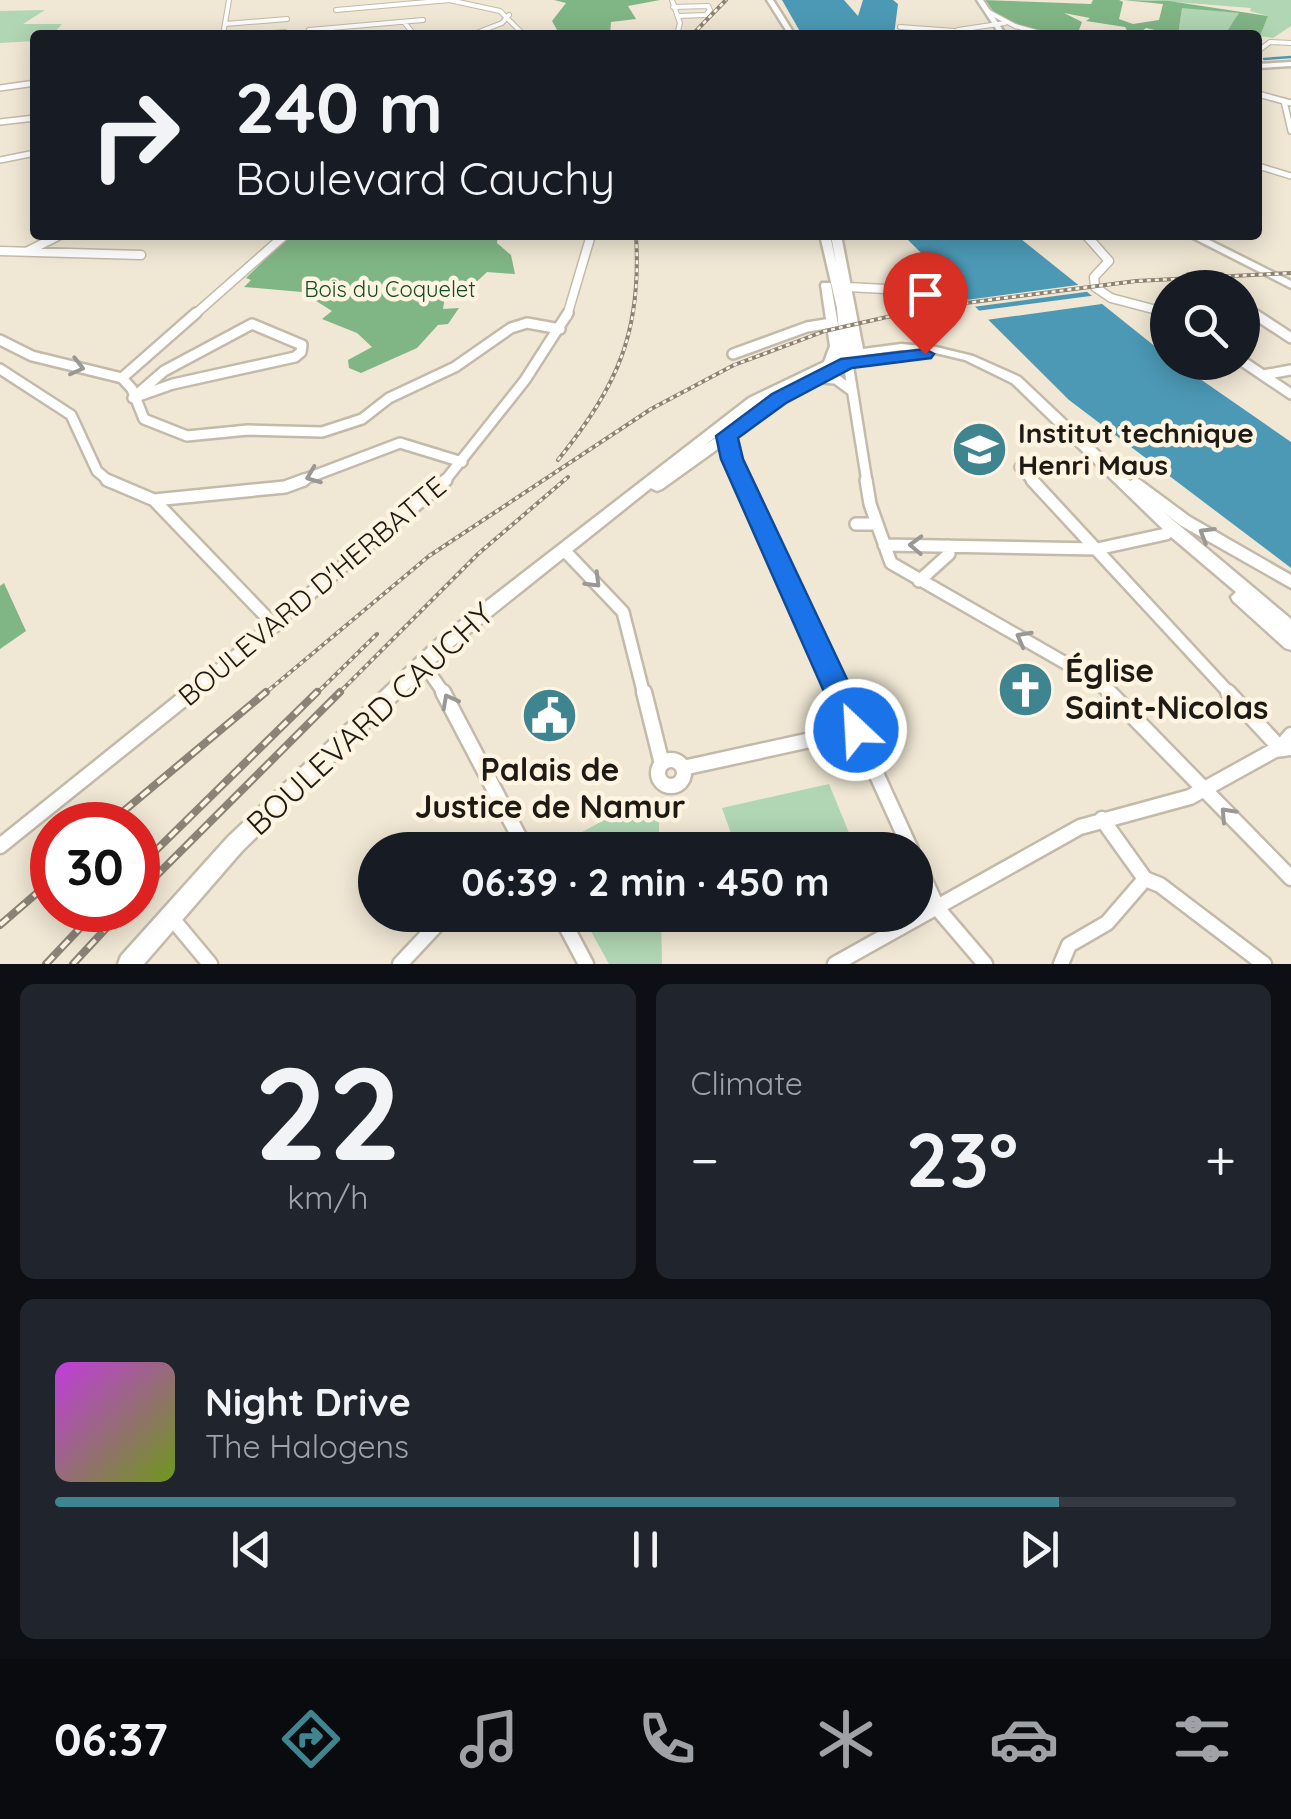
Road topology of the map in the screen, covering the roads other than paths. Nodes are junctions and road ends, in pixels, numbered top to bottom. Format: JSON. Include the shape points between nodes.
{"nodes":[{"id":1,"x":230,"y":0,"type":"edge"},
{"id":2,"x":977,"y":0,"type":"edge"},
{"id":3,"x":452,"y":1,"type":"edge"},
{"id":4,"x":771,"y":1,"type":"edge"},
{"id":5,"x":482,"y":2,"type":"edge"},
{"id":6,"x":675,"y":9,"type":"edge"},
{"id":7,"x":336,"y":10,"type":"dead end"},
{"id":8,"x":987,"y":11,"type":"junction"},
{"id":9,"x":510,"y":14,"type":"junction"},
{"id":10,"x":423,"y":20,"type":"dead end"},
{"id":11,"x":404,"y":22,"type":"junction"},
{"id":12,"x":225,"y":24,"type":"junction"},
{"id":13,"x":992,"y":25,"type":"junction"},
{"id":14,"x":1013,"y":25,"type":"junction"},
{"id":15,"x":900,"y":27,"type":"dead end"},
{"id":16,"x":224,"y":30,"type":"edge"},
{"id":17,"x":285,"y":30,"type":"edge"},
{"id":18,"x":360,"y":30,"type":"edge"},
{"id":19,"x":410,"y":30,"type":"edge"},
{"id":20,"x":485,"y":30,"type":"edge"},
{"id":21,"x":521,"y":30,"type":"edge"},
{"id":22,"x":791,"y":30,"type":"edge"},
{"id":23,"x":927,"y":30,"type":"edge"},
{"id":24,"x":968,"y":30,"type":"edge"},
{"id":25,"x":996,"y":30,"type":"edge"},
{"id":26,"x":1030,"y":30,"type":"edge"},
{"id":27,"x":1291,"y":42,"type":"edge"},
{"id":28,"x":1262,"y":48,"type":"edge"},
{"id":29,"x":1291,"y":65,"type":"edge"},
{"id":30,"x":1262,"y":68,"type":"edge"},
{"id":31,"x":30,"y":85,"type":"edge"},
{"id":32,"x":0,"y":88,"type":"edge"},
{"id":33,"x":1262,"y":95,"type":"edge"},
{"id":34,"x":1288,"y":102,"type":"edge"},
{"id":35,"x":30,"y":119,"type":"edge"},
{"id":36,"x":0,"y":122,"type":"edge"},
{"id":37,"x":1291,"y":131,"type":"edge"},
{"id":38,"x":30,"y":154,"type":"edge"},
{"id":39,"x":0,"y":160,"type":"edge"},
{"id":40,"x":1262,"y":167,"type":"edge"},
{"id":41,"x":1291,"y":176,"type":"edge"},
{"id":42,"x":46,"y":240,"type":"edge"},
{"id":43,"x":279,"y":240,"type":"edge"},
{"id":44,"x":589,"y":240,"type":"edge"},
{"id":45,"x":827,"y":240,"type":"edge"},
{"id":46,"x":829,"y":240,"type":"edge"},
{"id":47,"x":1091,"y":240,"type":"edge"},
{"id":48,"x":1202,"y":240,"type":"edge"},
{"id":49,"x":1211,"y":240,"type":"edge"},
{"id":50,"x":0,"y":251,"type":"edge"},
{"id":51,"x":17,"y":254,"type":"junction"},
{"id":52,"x":141,"y":255,"type":"dead end"},
{"id":53,"x":830,"y":268,"type":"junction"},
{"id":54,"x":1291,"y":283,"type":"edge"},
{"id":55,"x":848,"y":288,"type":"junction"},
{"id":56,"x":903,"y":290,"type":"dead end"},
{"id":57,"x":1150,"y":308,"type":"edge"},
{"id":58,"x":1260,"y":318,"type":"edge"},
{"id":59,"x":832,"y":323,"type":"junction"},
{"id":60,"x":560,"y":329,"type":"junction"},
{"id":61,"x":1291,"y":338,"type":"edge"},
{"id":62,"x":0,"y":340,"type":"edge"},
{"id":63,"x":733,"y":354,"type":"dead end"},
{"id":64,"x":855,"y":354,"type":"junction"},
{"id":65,"x":828,"y":361,"type":"junction"},
{"id":66,"x":0,"y":369,"type":"edge"},
{"id":67,"x":1291,"y":370,"type":"edge"},
{"id":68,"x":1260,"y":372,"type":"edge"},
{"id":69,"x":1264,"y":375,"type":"junction"},
{"id":70,"x":122,"y":378,"type":"junction"},
{"id":71,"x":818,"y":378,"type":"junction"},
{"id":72,"x":851,"y":391,"type":"junction"},
{"id":73,"x":1291,"y":394,"type":"edge"},
{"id":74,"x":133,"y":398,"type":"junction"},
{"id":75,"x":717,"y":439,"type":"junction"},
{"id":76,"x":1087,"y":446,"type":"junction"},
{"id":77,"x":732,"y":459,"type":"junction"},
{"id":78,"x":462,"y":462,"type":"junction"},
{"id":79,"x":1020,"y":467,"type":"dead end"},
{"id":80,"x":154,"y":500,"type":"junction"},
{"id":81,"x":856,"y":524,"type":"dead end"},
{"id":82,"x":876,"y":524,"type":"junction"},
{"id":83,"x":1166,"y":534,"type":"junction"},
{"id":84,"x":884,"y":544,"type":"junction"},
{"id":85,"x":948,"y":546,"type":"junction"},
{"id":86,"x":1097,"y":549,"type":"junction"},
{"id":87,"x":564,"y":550,"type":"junction"},
{"id":88,"x":919,"y":581,"type":"junction"},
{"id":89,"x":1291,"y":582,"type":"edge"},
{"id":90,"x":276,"y":626,"type":"junction"},
{"id":91,"x":1291,"y":628,"type":"edge"},
{"id":92,"x":1291,"y":643,"type":"edge"},
{"id":93,"x":422,"y":664,"type":"junction"},
{"id":94,"x":856,"y":730,"type":"junction"},
{"id":95,"x":1291,"y":735,"type":"edge"},
{"id":96,"x":1285,"y":748,"type":"edge"},
{"id":97,"x":1204,"y":790,"type":"junction"},
{"id":98,"x":1102,"y":819,"type":"junction"},
{"id":99,"x":516,"y":832,"type":"edge"},
{"id":100,"x":903,"y":832,"type":"edge"},
{"id":101,"x":0,"y":846,"type":"edge"},
{"id":102,"x":1291,"y":878,"type":"edge"},
{"id":103,"x":1144,"y":879,"type":"junction"},
{"id":104,"x":933,"y":897,"type":"edge"},
{"id":105,"x":938,"y":908,"type":"junction"},
{"id":106,"x":170,"y":915,"type":"junction"},
{"id":107,"x":430,"y":932,"type":"edge"},
{"id":108,"x":569,"y":932,"type":"edge"},
{"id":109,"x":129,"y":964,"type":"edge"},
{"id":110,"x":210,"y":964,"type":"edge"},
{"id":111,"x":400,"y":964,"type":"edge"},
{"id":112,"x":586,"y":964,"type":"edge"},
{"id":113,"x":835,"y":964,"type":"edge"},
{"id":114,"x":985,"y":964,"type":"edge"},
{"id":115,"x":1060,"y":964,"type":"edge"},
{"id":116,"x":1264,"y":964,"type":"edge"}],
"edges":[{"from":1,"to":12,"type":"street"},
{"from":2,"to":8,"type":"main road"},
{"from":2,"to":13,"type":"main road"},
{"from":3,"to":3,"type":"street","via":[[488,7],[462,12]]},
{"from":3,"to":5,"type":"street"},
{"from":3,"to":7,"type":"street"},
{"from":4,"to":22,"type":"main road"},
{"from":5,"to":9,"type":"street"},
{"from":6,"to":6,"type":"street","via":[[706,15],[709,10],[708,6]]},
{"from":8,"to":13,"type":"main road"},
{"from":8,"to":14,"type":"street"},
{"from":9,"to":20,"type":"street"},
{"from":9,"to":21,"type":"street"},
{"from":10,"to":11,"type":"street"},
{"from":11,"to":18,"type":"street"},
{"from":11,"to":19,"type":"street"},
{"from":12,"to":16,"type":"street"},
{"from":12,"to":17,"type":"street","via":[[287,16]]},
{"from":13,"to":14,"type":"street"},
{"from":13,"to":24,"type":"street"},
{"from":13,"to":25,"type":"main road"},
{"from":14,"to":26,"type":"street"},
{"from":15,"to":23,"type":"street"},
{"from":27,"to":28,"type":"street"},
{"from":29,"to":30,"type":"main road"},
{"from":31,"to":32,"type":"street"},
{"from":33,"to":34,"type":"street"},
{"from":34,"to":37,"type":"street"},
{"from":35,"to":36,"type":"street"},
{"from":38,"to":39,"type":"street"},
{"from":40,"to":41,"type":"street"},
{"from":42,"to":51,"type":"street"},
{"from":43,"to":70,"type":"street"},
{"from":44,"to":60,"type":"street","name":"BOULEVARD D'HERBATTE"},
{"from":45,"to":53,"type":"main road"},
{"from":46,"to":55,"type":"main road"},
{"from":47,"to":57,"type":"street","via":[[1109,260],[1094,277],[1095,287]]},
{"from":48,"to":54,"type":"main road"},
{"from":49,"to":54,"type":"main road"},
{"from":50,"to":51,"type":"street"},
{"from":51,"to":52,"type":"street"},
{"from":53,"to":59,"type":"main road"},
{"from":53,"to":64,"type":"main road"},
{"from":55,"to":56,"type":"street"},
{"from":55,"to":64,"type":"main road"},
{"from":58,"to":61,"type":"street"},
{"from":59,"to":63,"type":"street"},
{"from":59,"to":65,"type":"main road","via":[[836,346]]},
{"from":60,"to":74,"type":"street","via":[[527,323],[511,328],[454,367],[334,430],[187,436],[144,419]]},
{"from":60,"to":78,"type":"street","name":"BOULEVARD D'HERBATTE"},
{"from":62,"to":70,"type":"street","one_way":true,"via":[[32,356]]},
{"from":64,"to":65,"type":"main road","name":"BOULEVARD CAUCHY"},
{"from":64,"to":71,"type":"main road","name":"BOULEVARD CAUCHY"},
{"from":64,"to":72,"type":"street"},
{"from":64,"to":76,"type":"main road","via":[[936,350],[986,365],[1016,380]]},
{"from":64,"to":83,"type":"main road","via":[[937,356],[1010,383]]},
{"from":65,"to":75,"type":"main road","name":"BOULEVARD CAUCHY","via":[[753,401]]},
{"from":66,"to":80,"type":"street","via":[[71,415],[96,471]]},
{"from":67,"to":69,"type":"street"},
{"from":68,"to":69,"type":"street"},
{"from":69,"to":73,"type":"street"},
{"from":70,"to":74,"type":"street"},
{"from":71,"to":72,"type":"street","via":[[836,379]]},
{"from":71,"to":75,"type":"main road","name":"BOULEVARD CAUCHY"},
{"from":72,"to":82,"type":"street"},
{"from":74,"to":74,"type":"street","via":[[295,357],[302,345],[252,324],[164,371]]},
{"from":75,"to":77,"type":"street"},
{"from":75,"to":77,"type":"street"},
{"from":75,"to":87,"type":"main road","name":"BOULEVARD CAUCHY"},
{"from":89,"to":76,"type":"main road","one_way":true,"via":[[1186,521]]},
{"from":76,"to":91,"type":"main road","via":[[1175,532]]},
{"from":77,"to":94,"type":"street"},
{"from":78,"to":80,"type":"street","one_way":true,"via":[[404,443],[285,487]]},
{"from":78,"to":90,"type":"street","name":"BOULEVARD D'HERBATTE"},
{"from":79,"to":86,"type":"street"},
{"from":80,"to":90,"type":"street"},
{"from":81,"to":82,"type":"street"},
{"from":82,"to":84,"type":"street"},
{"from":83,"to":86,"type":"street"},
{"from":83,"to":92,"type":"main road"},
{"from":85,"to":84,"type":"street","one_way":true},
{"from":84,"to":88,"type":"street","via":[[892,562]]},
{"from":85,"to":86,"type":"street"},
{"from":85,"to":88,"type":"street","via":[[949,554]]},
{"from":86,"to":96,"type":"street"},
{"from":87,"to":93,"type":"main road","name":"BOULEVARD CAUCHY"},
{"from":87,"to":94,"type":"street","one_way":true,"via":[[623,612],[662,764],[674,761],[683,768]]},
{"from":97,"to":88,"type":"street","one_way":true,"via":[[1088,676]]},
{"from":90,"to":101,"type":"street","name":"BOULEVARD D'HERBATTE"},
{"from":99,"to":93,"type":"street","one_way":true,"via":[[436,678]]},
{"from":93,"to":106,"type":"main road","name":"BOULEVARD CAUCHY"},
{"from":94,"to":100,"type":"street"},
{"from":95,"to":96,"type":"street"},
{"from":96,"to":97,"type":"street"},
{"from":97,"to":98,"type":"street"},
{"from":102,"to":97,"type":"street","one_way":true},
{"from":98,"to":103,"type":"street"},
{"from":98,"to":105,"type":"street"},
{"from":103,"to":115,"type":"street","via":[[1106,923],[1068,945]]},
{"from":103,"to":116,"type":"street"},
{"from":104,"to":105,"type":"street"},
{"from":105,"to":113,"type":"street"},
{"from":105,"to":114,"type":"street"},
{"from":106,"to":109,"type":"main road","name":"BOULEVARD CAUCHY"},
{"from":106,"to":110,"type":"street"},
{"from":107,"to":111,"type":"street"},
{"from":108,"to":112,"type":"street"}]}
